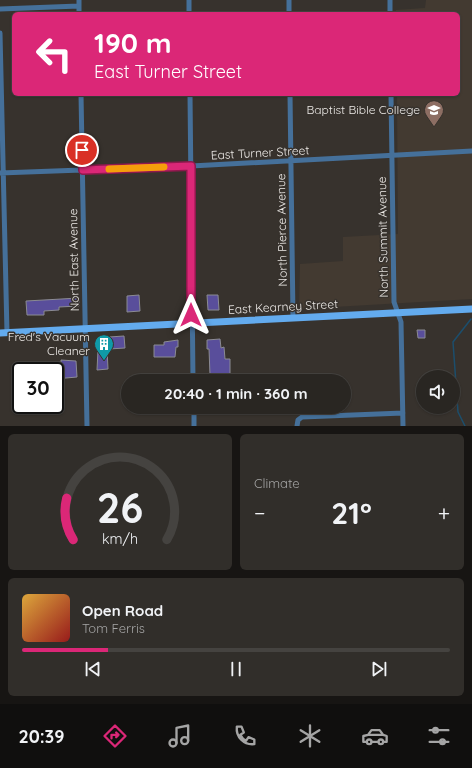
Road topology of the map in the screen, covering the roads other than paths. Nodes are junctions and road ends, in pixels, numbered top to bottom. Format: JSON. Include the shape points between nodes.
{"nodes":[{"id":1,"x":79,"y":0,"type":"edge"},
{"id":2,"x":189,"y":0,"type":"edge"},
{"id":3,"x":289,"y":0,"type":"edge"},
{"id":4,"x":390,"y":0,"type":"edge"},
{"id":5,"x":79,"y":6,"type":"junction"},
{"id":6,"x":0,"y":9,"type":"edge"},
{"id":7,"x":80,"y":12,"type":"edge"},
{"id":8,"x":189,"y":12,"type":"edge"},
{"id":9,"x":290,"y":12,"type":"edge"},
{"id":10,"x":390,"y":12,"type":"edge"},
{"id":11,"x":0,"y":33,"type":"edge"},
{"id":12,"x":81,"y":96,"type":"edge"},
{"id":13,"x":190,"y":96,"type":"edge"},
{"id":14,"x":290,"y":96,"type":"edge"},
{"id":15,"x":391,"y":96,"type":"edge"},
{"id":16,"x":472,"y":151,"type":"edge"},
{"id":17,"x":392,"y":155,"type":"junction"},
{"id":18,"x":291,"y":161,"type":"junction"},
{"id":19,"x":191,"y":166,"type":"junction"},
{"id":20,"x":83,"y":170,"type":"junction"},
{"id":21,"x":1,"y":173,"type":"edge"},
{"id":22,"x":472,"y":309,"type":"edge"},
{"id":23,"x":396,"y":312,"type":"junction"},
{"id":24,"x":293,"y":318,"type":"junction"},
{"id":25,"x":191,"y":323,"type":"junction"},
{"id":26,"x":86,"y":329,"type":"junction"},
{"id":27,"x":4,"y":333,"type":"edge"},
{"id":28,"x":193,"y":374,"type":"edge"},
{"id":29,"x":403,"y":413,"type":"junction"},
{"id":30,"x":194,"y":414,"type":"edge"},
{"id":31,"x":87,"y":426,"type":"edge"},
{"id":32,"x":194,"y":426,"type":"edge"},
{"id":33,"x":297,"y":426,"type":"edge"},
{"id":34,"x":403,"y":426,"type":"edge"}],
"edges":[{"from":1,"to":5,"type":"street"},
{"from":2,"to":8,"type":"street"},
{"from":3,"to":9,"type":"street"},
{"from":4,"to":10,"type":"street"},
{"from":5,"to":6,"type":"street"},
{"from":5,"to":7,"type":"street"},
{"from":11,"to":21,"type":"street"},
{"from":12,"to":20,"type":"street","name":"North East Avenue"},
{"from":13,"to":19,"type":"street"},
{"from":14,"to":18,"type":"street","name":"North Pierce Avenue"},
{"from":15,"to":17,"type":"street","name":"North Summit Avenue"},
{"from":16,"to":17,"type":"street","name":"East Turner Street"},
{"from":17,"to":18,"type":"street","name":"East Turner Street"},
{"from":17,"to":23,"type":"street","name":"North Summit Avenue"},
{"from":18,"to":19,"type":"street","name":"East Turner Street"},
{"from":18,"to":24,"type":"street","name":"North Pierce Avenue"},
{"from":19,"to":20,"type":"street","name":"East Turner Street"},
{"from":19,"to":25,"type":"street"},
{"from":20,"to":21,"type":"street","name":"East Turner Street"},
{"from":20,"to":26,"type":"street","name":"North East Avenue"},
{"from":21,"to":27,"type":"street"},
{"from":22,"to":23,"type":"main road","name":"East Kearney Street"},
{"from":23,"to":24,"type":"main road","name":"East Kearney Street"},
{"from":23,"to":29,"type":"street","name":"North Summit Avenue","via":[[401,322]]},
{"from":24,"to":25,"type":"main road","name":"East Kearney Street"},
{"from":25,"to":26,"type":"main road","name":"East Kearney Street"},
{"from":25,"to":28,"type":"street"},
{"from":26,"to":27,"type":"main road","name":"East Kearney Street"},
{"from":26,"to":31,"type":"street","name":"North East Avenue"},
{"from":29,"to":33,"type":"street","via":[[302,417],[298,420]]},
{"from":29,"to":34,"type":"street","name":"North Summit Avenue"},
{"from":30,"to":32,"type":"street"}]}
